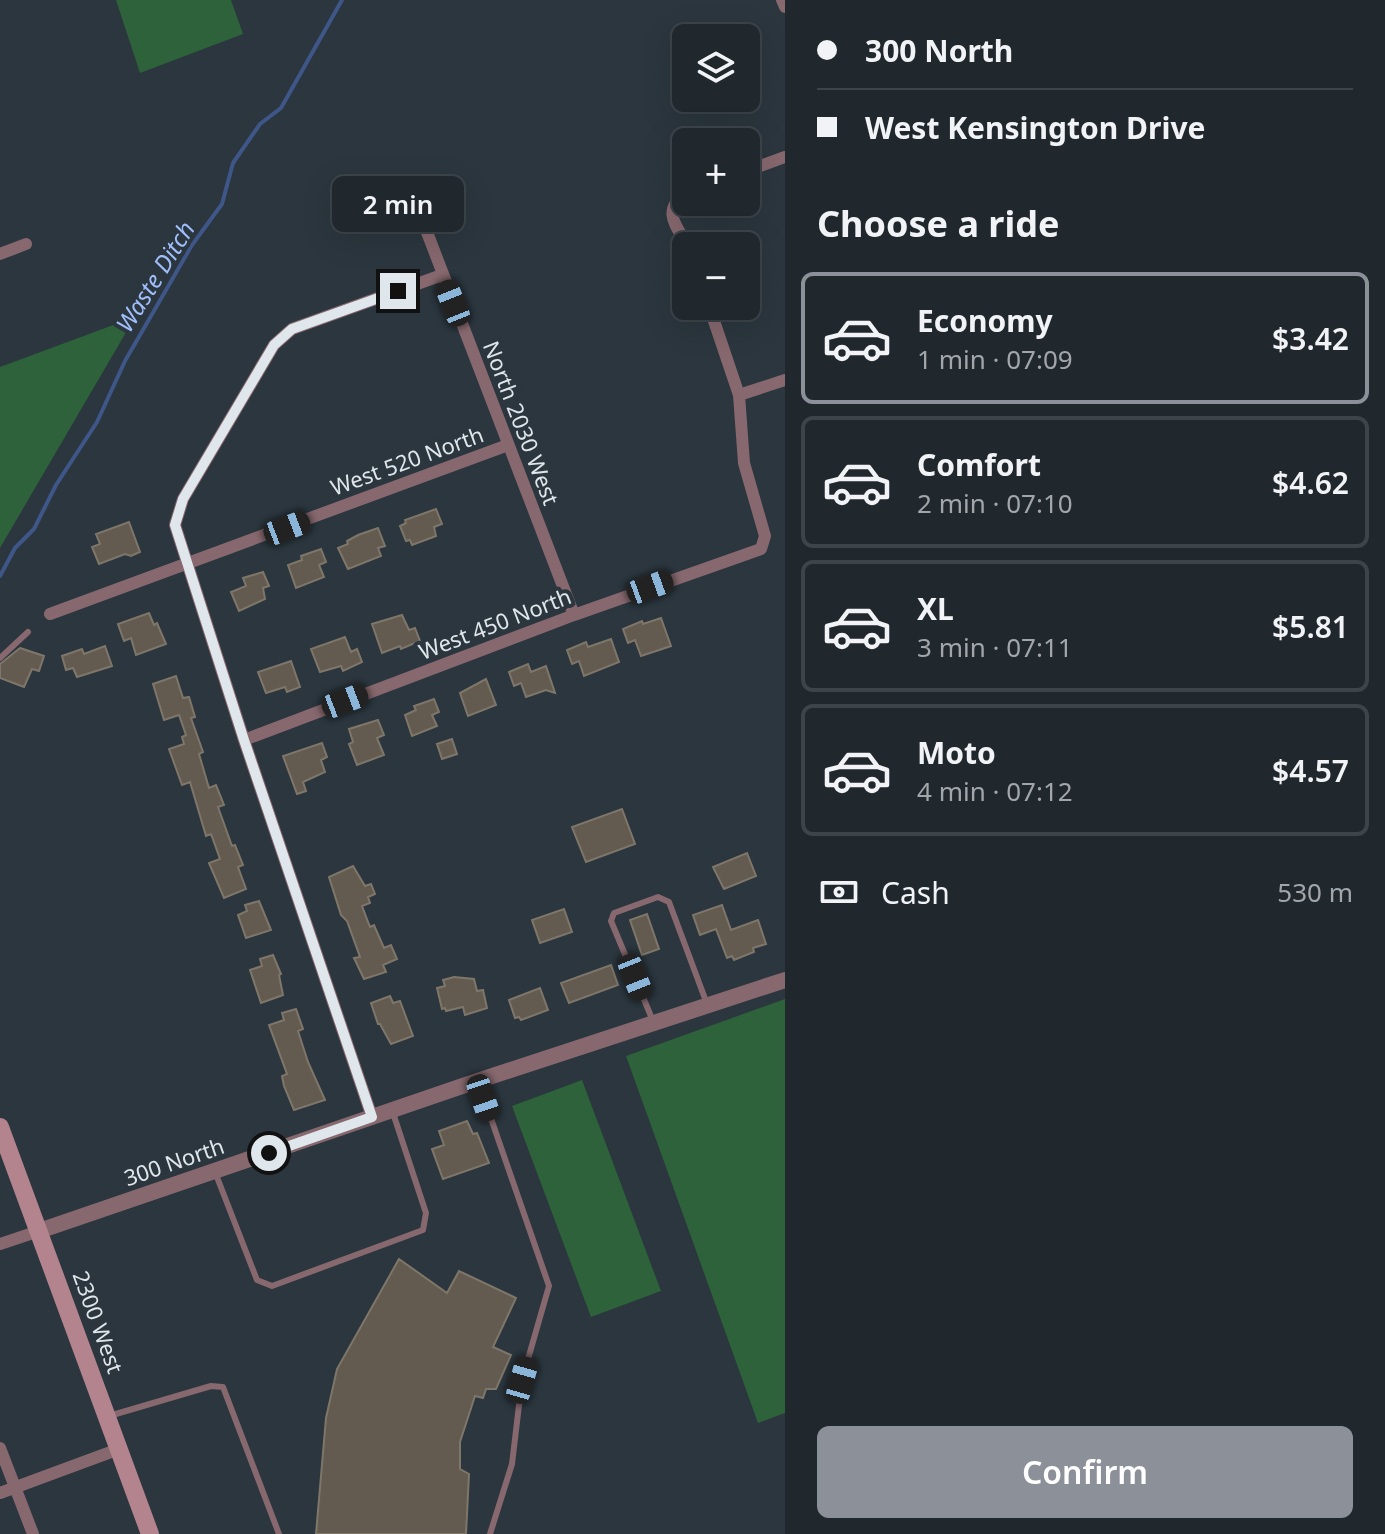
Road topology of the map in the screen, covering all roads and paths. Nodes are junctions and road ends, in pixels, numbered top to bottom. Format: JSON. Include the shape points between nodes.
{"nodes":[{"id":1,"x":782,"y":0,"type":"edge"},
{"id":2,"x":785,"y":7,"type":"edge"},
{"id":3,"x":785,"y":157,"type":"edge"},
{"id":4,"x":760,"y":166,"type":"edge"},
{"id":5,"x":415,"y":201,"type":"dead end"},
{"id":6,"x":26,"y":244,"type":"dead end"},
{"id":7,"x":0,"y":254,"type":"edge"},
{"id":8,"x":442,"y":275,"type":"junction"},
{"id":9,"x":714,"y":320,"type":"edge"},
{"id":10,"x":785,"y":380,"type":"edge"},
{"id":11,"x":739,"y":395,"type":"junction"},
{"id":12,"x":508,"y":445,"type":"junction"},
{"id":13,"x":187,"y":565,"type":"junction"},
{"id":14,"x":50,"y":614,"type":"dead end"},
{"id":15,"x":574,"y":615,"type":"junction"},
{"id":16,"x":28,"y":632,"type":"dead end"},
{"id":17,"x":0,"y":658,"type":"edge"},
{"id":18,"x":244,"y":740,"type":"junction"},
{"id":19,"x":785,"y":980,"type":"edge"},
{"id":20,"x":708,"y":1007,"type":"junction"},
{"id":21,"x":654,"y":1024,"type":"junction"},
{"id":22,"x":477,"y":1081,"type":"junction"},
{"id":23,"x":393,"y":1111,"type":"junction"},
{"id":24,"x":372,"y":1117,"type":"junction"},
{"id":25,"x":0,"y":1127,"type":"edge"},
{"id":26,"x":215,"y":1172,"type":"junction"},
{"id":27,"x":39,"y":1231,"type":"junction"},
{"id":28,"x":0,"y":1244,"type":"edge"},
{"id":29,"x":108,"y":1416,"type":"junction"},
{"id":30,"x":0,"y":1448,"type":"edge"},
{"id":31,"x":119,"y":1449,"type":"junction"},
{"id":32,"x":15,"y":1487,"type":"junction"},
{"id":33,"x":0,"y":1493,"type":"edge"},
{"id":34,"x":33,"y":1534,"type":"edge"},
{"id":35,"x":150,"y":1534,"type":"edge"},
{"id":36,"x":279,"y":1534,"type":"edge"},
{"id":37,"x":490,"y":1534,"type":"edge"}],
"edges":[{"from":1,"to":2,"type":"street"},
{"from":3,"to":4,"type":"street"},
{"from":5,"to":8,"type":"street","name":"North 2030 West"},
{"from":6,"to":7,"type":"street"},
{"from":8,"to":12,"type":"street","name":"North 2030 West"},
{"from":8,"to":13,"type":"street","via":[[292,329],[274,345],[183,499],[175,525]]},
{"from":9,"to":11,"type":"street"},
{"from":10,"to":11,"type":"street"},
{"from":11,"to":15,"type":"street","name":"West 450 North","via":[[744,463],[765,536],[761,549]]},
{"from":12,"to":13,"type":"street","name":"West 520 North"},
{"from":12,"to":15,"type":"street","name":"North 2030 West"},
{"from":13,"to":14,"type":"street","name":"West 520 North"},
{"from":13,"to":18,"type":"street"},
{"from":15,"to":18,"type":"street","name":"West 450 North"},
{"from":16,"to":17,"type":"lane"},
{"from":18,"to":24,"type":"street"},
{"from":19,"to":20,"type":"street","name":"300 North"},
{"from":20,"to":21,"type":"street","name":"300 North"},
{"from":20,"to":21,"type":"lane","via":[[669,902],[658,897],[614,913],[611,921]]},
{"from":21,"to":22,"type":"street","name":"300 North"},
{"from":22,"to":23,"type":"street","name":"300 North"},
{"from":22,"to":37,"type":"lane","via":[[549,1286],[522,1380],[512,1464]]},
{"from":23,"to":24,"type":"street","name":"300 North"},
{"from":23,"to":26,"type":"lane","via":[[426,1213],[423,1230],[272,1286],[257,1280]]},
{"from":24,"to":26,"type":"street","name":"300 North"},
{"from":25,"to":27,"type":"main road","name":"2300 West"},
{"from":26,"to":27,"type":"street","name":"300 North"},
{"from":27,"to":28,"type":"street","name":"300 North"},
{"from":27,"to":29,"type":"main road","name":"2300 West"},
{"from":29,"to":31,"type":"main road","name":"2300 West"},
{"from":29,"to":36,"type":"lane","via":[[223,1387]]},
{"from":30,"to":32,"type":"street"},
{"from":31,"to":32,"type":"street"},
{"from":31,"to":35,"type":"main road","name":"2300 West"},
{"from":32,"to":33,"type":"street"},
{"from":32,"to":34,"type":"street"}]}
